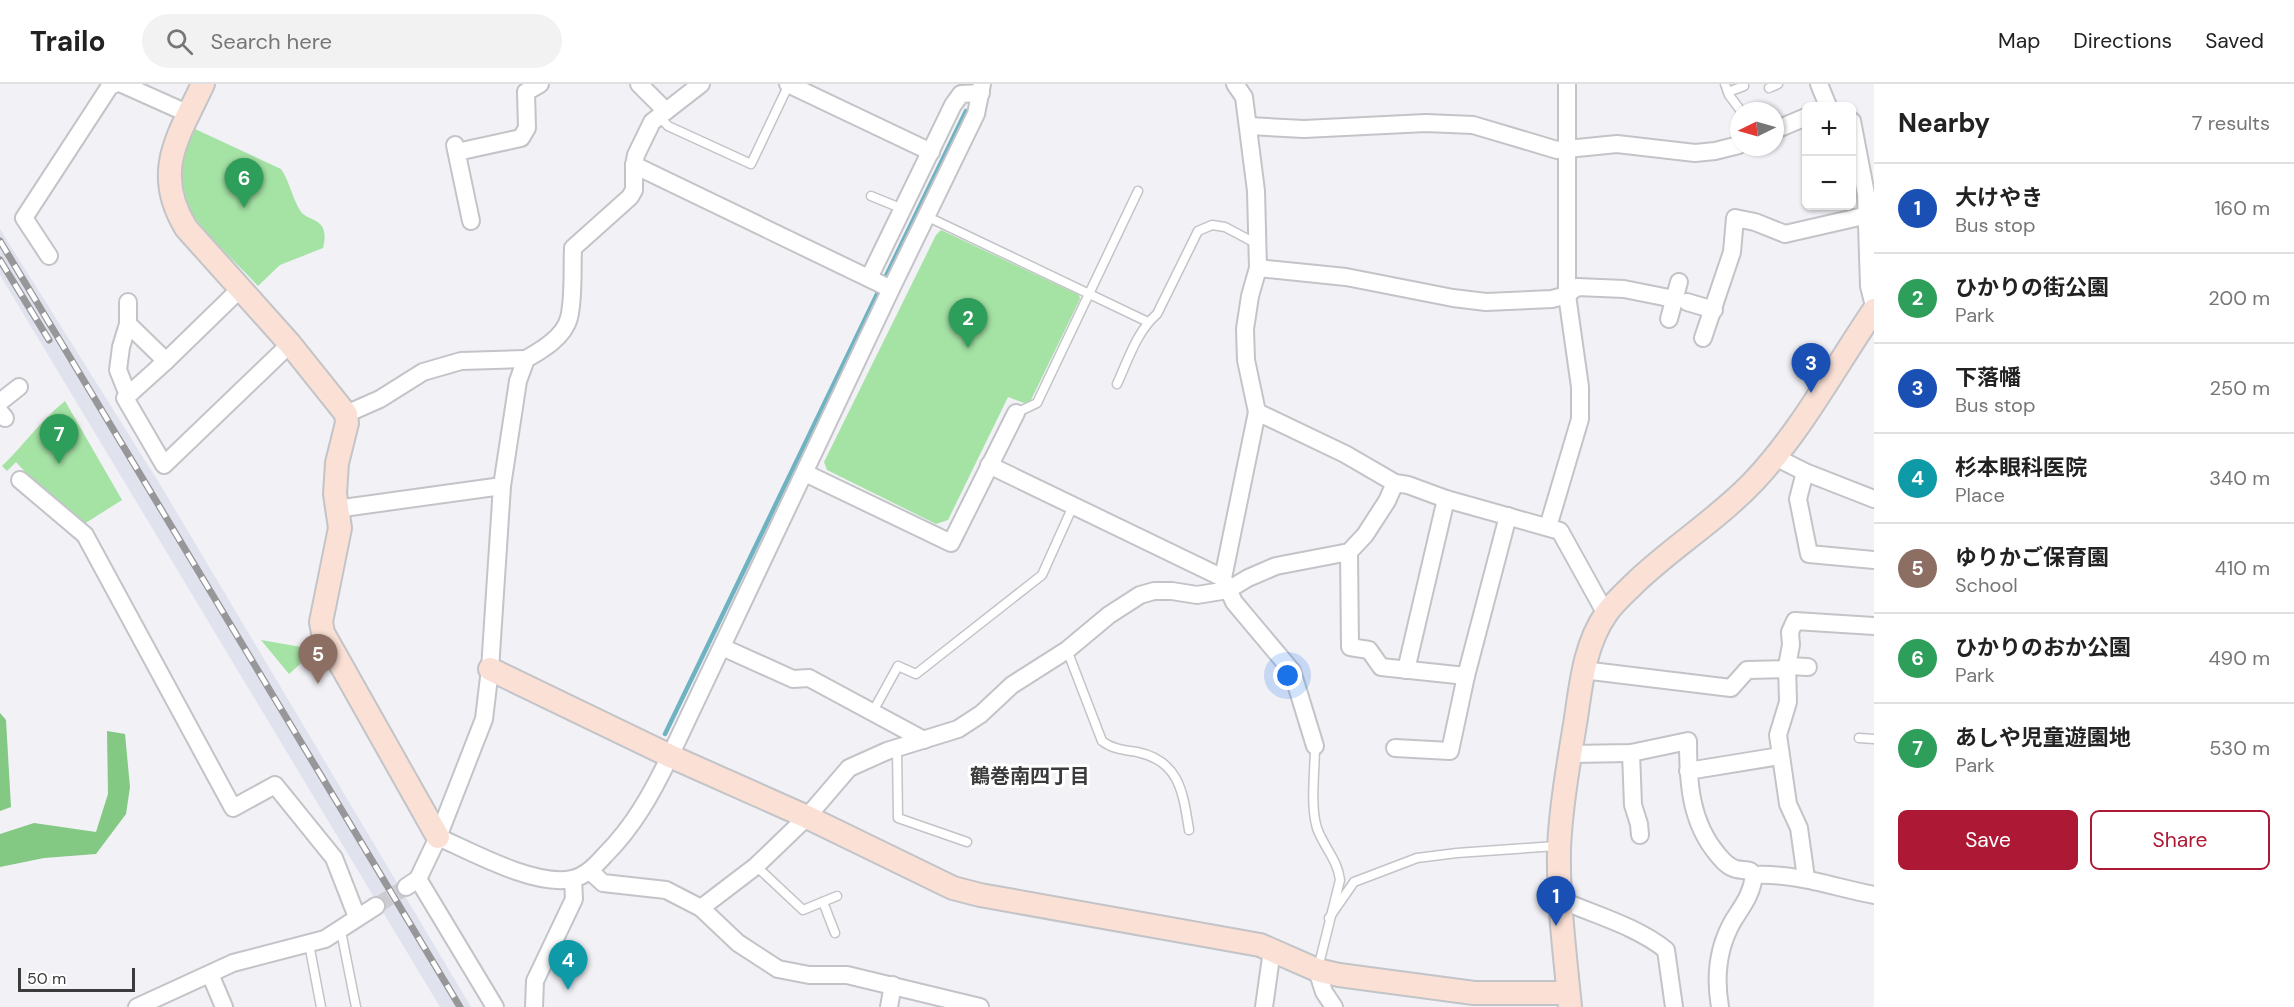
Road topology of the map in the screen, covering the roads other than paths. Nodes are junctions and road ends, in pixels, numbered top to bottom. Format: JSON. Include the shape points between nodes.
{"nodes":[{"id":1,"x":115,"y":84,"type":"edge"},
{"id":2,"x":122,"y":84,"type":"edge"},
{"id":3,"x":203,"y":84,"type":"edge"},
{"id":4,"x":540,"y":84,"type":"edge"},
{"id":5,"x":639,"y":84,"type":"edge"},
{"id":6,"x":701,"y":84,"type":"edge"},
{"id":7,"x":788,"y":84,"type":"edge"},
{"id":8,"x":1235,"y":84,"type":"edge"},
{"id":9,"x":1567,"y":84,"type":"edge"},
{"id":10,"x":1819,"y":84,"type":"edge"},
{"id":11,"x":1744,"y":86,"type":"dead end"},
{"id":12,"x":982,"y":88,"type":"edge"},
{"id":13,"x":1726,"y":88,"type":"edge"},
{"id":14,"x":1735,"y":102,"type":"edge"},
{"id":15,"x":1826,"y":102,"type":"edge"},
{"id":16,"x":662,"y":113,"type":"junction"},
{"id":17,"x":189,"y":114,"type":"junction"},
{"id":18,"x":1802,"y":119,"type":"edge"},
{"id":19,"x":1249,"y":126,"type":"junction"},
{"id":20,"x":1784,"y":126,"type":"edge"},
{"id":21,"x":1856,"y":145,"type":"edge"},
{"id":22,"x":1730,"y":147,"type":"edge"},
{"id":23,"x":1566,"y":149,"type":"junction"},
{"id":24,"x":931,"y":152,"type":"junction"},
{"id":25,"x":634,"y":165,"type":"junction"},
{"id":26,"x":1138,"y":191,"type":"dead end"},
{"id":27,"x":871,"y":196,"type":"dead end"},
{"id":28,"x":903,"y":209,"type":"junction"},
{"id":29,"x":1868,"y":215,"type":"junction"},
{"id":30,"x":926,"y":216,"type":"junction"},
{"id":31,"x":471,"y":221,"type":"dead end"},
{"id":32,"x":1257,"y":244,"type":"junction"},
{"id":33,"x":49,"y":256,"type":"dead end"},
{"id":34,"x":1258,"y":268,"type":"junction"},
{"id":35,"x":868,"y":278,"type":"junction"},
{"id":36,"x":1679,"y":282,"type":"dead end"},
{"id":37,"x":241,"y":288,"type":"junction"},
{"id":38,"x":891,"y":289,"type":"junction"},
{"id":39,"x":1089,"y":293,"type":"junction"},
{"id":40,"x":1567,"y":295,"type":"junction"},
{"id":41,"x":1681,"y":301,"type":"junction"},
{"id":42,"x":128,"y":302,"type":"dead end"},
{"id":43,"x":1874,"y":308,"type":"edge"},
{"id":44,"x":1714,"y":310,"type":"junction"},
{"id":45,"x":1669,"y":319,"type":"dead end"},
{"id":46,"x":1148,"y":322,"type":"junction"},
{"id":47,"x":128,"y":324,"type":"junction"},
{"id":48,"x":1703,"y":338,"type":"dead end"},
{"id":49,"x":290,"y":344,"type":"junction"},
{"id":50,"x":526,"y":359,"type":"junction"},
{"id":51,"x":166,"y":361,"type":"junction"},
{"id":52,"x":1117,"y":384,"type":"dead end"},
{"id":53,"x":19,"y":387,"type":"dead end"},
{"id":54,"x":128,"y":395,"type":"junction"},
{"id":55,"x":2,"y":411,"type":"edge"},
{"id":56,"x":1257,"y":412,"type":"junction"},
{"id":57,"x":1016,"y":413,"type":"joint"},
{"id":58,"x":345,"y":414,"type":"junction"},
{"id":59,"x":1775,"y":457,"type":"junction"},
{"id":60,"x":989,"y":465,"type":"junction"},
{"id":61,"x":1804,"y":472,"type":"junction"},
{"id":62,"x":805,"y":473,"type":"junction"},
{"id":63,"x":20,"y":480,"type":"dead end"},
{"id":64,"x":1395,"y":483,"type":"junction"},
{"id":65,"x":502,"y":486,"type":"junction"},
{"id":66,"x":1874,"y":499,"type":"edge"},
{"id":67,"x":1446,"y":500,"type":"junction"},
{"id":68,"x":1073,"y":506,"type":"junction"},
{"id":69,"x":336,"y":509,"type":"junction"},
{"id":70,"x":1508,"y":516,"type":"junction"},
{"id":71,"x":1548,"y":527,"type":"junction"},
{"id":72,"x":1349,"y":552,"type":"junction"},
{"id":73,"x":1874,"y":560,"type":"edge"},
{"id":74,"x":1226,"y":584,"type":"junction"},
{"id":75,"x":1606,"y":614,"type":"junction"},
{"id":76,"x":1874,"y":626,"type":"edge"},
{"id":77,"x":722,"y":647,"type":"junction"},
{"id":78,"x":1067,"y":650,"type":"junction"},
{"id":79,"x":1808,"y":667,"type":"dead end"},
{"id":80,"x":1787,"y":668,"type":"junction"},
{"id":81,"x":490,"y":669,"type":"junction"},
{"id":82,"x":1406,"y":670,"type":"junction"},
{"id":83,"x":1583,"y":670,"type":"junction"},
{"id":84,"x":1466,"y":676,"type":"junction"},
{"id":85,"x":872,"y":713,"type":"junction"},
{"id":86,"x":1858,"y":738,"type":"dead end"},
{"id":87,"x":1874,"y":739,"type":"edge"},
{"id":88,"x":924,"y":740,"type":"junction"},
{"id":89,"x":1315,"y":746,"type":"joint"},
{"id":90,"x":897,"y":748,"type":"junction"},
{"id":91,"x":1395,"y":748,"type":"dead end"},
{"id":92,"x":1631,"y":753,"type":"junction"},
{"id":93,"x":1570,"y":754,"type":"junction"},
{"id":94,"x":670,"y":756,"type":"junction"},
{"id":95,"x":1780,"y":756,"type":"junction"},
{"id":96,"x":1688,"y":771,"type":"junction"},
{"id":97,"x":807,"y":817,"type":"junction"},
{"id":98,"x":1189,"y":830,"type":"dead end"},
{"id":99,"x":1640,"y":835,"type":"dead end"},
{"id":100,"x":438,"y":837,"type":"junction"},
{"id":101,"x":967,"y":842,"type":"dead end"},
{"id":102,"x":1559,"y":846,"type":"junction"},
{"id":103,"x":756,"y":866,"type":"junction"},
{"id":104,"x":590,"y":871,"type":"junction"},
{"id":105,"x":1754,"y":875,"type":"junction"},
{"id":106,"x":1806,"y":878,"type":"junction"},
{"id":107,"x":573,"y":879,"type":"junction"},
{"id":108,"x":1874,"y":895,"type":"edge"},
{"id":109,"x":837,"y":896,"type":"dead end"},
{"id":110,"x":1561,"y":900,"type":"junction"},
{"id":111,"x":823,"y":902,"type":"junction"},
{"id":112,"x":376,"y":906,"type":"tunnel mouth"},
{"id":113,"x":701,"y":908,"type":"junction"},
{"id":114,"x":357,"y":917,"type":"junction"},
{"id":115,"x":1329,"y":918,"type":"junction"},
{"id":116,"x":340,"y":931,"type":"junction"},
{"id":117,"x":835,"y":933,"type":"dead end"},
{"id":118,"x":309,"y":944,"type":"junction"},
{"id":119,"x":1272,"y":950,"type":"junction"},
{"id":120,"x":1317,"y":970,"type":"junction"},
{"id":121,"x":210,"y":974,"type":"junction"},
{"id":122,"x":893,"y":985,"type":"junction"},
{"id":123,"x":1569,"y":1000,"type":"edge"},
{"id":124,"x":137,"y":1007,"type":"edge"},
{"id":125,"x":224,"y":1007,"type":"edge"},
{"id":126,"x":321,"y":1007,"type":"edge"},
{"id":127,"x":356,"y":1007,"type":"edge"},
{"id":128,"x":495,"y":1007,"type":"edge"},
{"id":129,"x":534,"y":1007,"type":"edge"},
{"id":130,"x":889,"y":1007,"type":"edge"},
{"id":131,"x":980,"y":1007,"type":"edge"},
{"id":132,"x":1264,"y":1007,"type":"edge"},
{"id":133,"x":1334,"y":1007,"type":"edge"},
{"id":134,"x":1674,"y":1007,"type":"edge"},
{"id":135,"x":1720,"y":1007,"type":"edge"}],
"edges":[{"from":1,"to":33,"type":"street","via":[[110,86],[24,218]]},
{"from":2,"to":17,"type":"street"},
{"from":3,"to":17,"type":"street"},
{"from":4,"to":31,"type":"street","via":[[526,92],[527,128],[521,138],[456,148]]},
{"from":5,"to":16,"type":"street"},
{"from":6,"to":16,"type":"street"},
{"from":7,"to":16,"type":"lane","via":[[751,164],[668,126]]},
{"from":7,"to":24,"type":"street"},
{"from":8,"to":19,"type":"street","via":[[1244,97]]},
{"from":9,"to":23,"type":"street"},
{"from":10,"to":15,"type":"street"},
{"from":11,"to":13,"type":"lane"},
{"from":12,"to":24,"type":"street","via":[[961,94]]},
{"from":12,"to":30,"type":"street","via":[[976,114]]},
{"from":13,"to":14,"type":"lane"},
{"from":16,"to":25,"type":"street","via":[[652,122]]},
{"from":17,"to":37,"type":"street","via":[[171,154],[170,192],[186,228]]},
{"from":18,"to":20,"type":"street"},
{"from":19,"to":23,"type":"street","via":[[1304,129],[1426,123],[1473,125],[1557,150]]},
{"from":19,"to":32,"type":"street"},
{"from":21,"to":29,"type":"street"},
{"from":22,"to":23,"type":"street","via":[[1695,153],[1617,144]]},
{"from":23,"to":40,"type":"street"},
{"from":24,"to":28,"type":"street"},
{"from":25,"to":35,"type":"street"},
{"from":25,"to":50,"type":"street","via":[[634,190],[630,198],[573,248],[569,319],[543,349]]},
{"from":26,"to":39,"type":"lane"},
{"from":27,"to":28,"type":"lane"},
{"from":28,"to":35,"type":"street"},
{"from":29,"to":43,"type":"street","via":[[1869,286]]},
{"from":29,"to":44,"type":"street","via":[[1785,234],[1736,218],[1732,252]]},
{"from":30,"to":38,"type":"street"},
{"from":30,"to":39,"type":"lane"},
{"from":32,"to":34,"type":"street"},
{"from":32,"to":46,"type":"lane","via":[[1225,227],[1212,225],[1198,231],[1157,314]]},
{"from":34,"to":40,"type":"street","via":[[1346,277],[1486,302]]},
{"from":34,"to":56,"type":"street","via":[[1245,330],[1246,360]]},
{"from":35,"to":38,"type":"street"},
{"from":36,"to":41,"type":"street"},
{"from":37,"to":49,"type":"street"},
{"from":37,"to":51,"type":"street"},
{"from":38,"to":62,"type":"street"},
{"from":39,"to":46,"type":"lane"},
{"from":39,"to":57,"type":"lane","via":[[1037,403]]},
{"from":40,"to":41,"type":"street","via":[[1577,287],[1589,287],[1624,289]]},
{"from":40,"to":71,"type":"street","via":[[1580,387],[1580,419]]},
{"from":41,"to":44,"type":"street"},
{"from":41,"to":45,"type":"street"},
{"from":42,"to":47,"type":"street"},
{"from":43,"to":59,"type":"street"},
{"from":44,"to":48,"type":"street"},
{"from":46,"to":52,"type":"lane"},
{"from":47,"to":51,"type":"street"},
{"from":47,"to":54,"type":"street","via":[[118,370]]},
{"from":49,"to":54,"type":"street","via":[[164,465],[124,398]]},
{"from":49,"to":58,"type":"street"},
{"from":50,"to":58,"type":"street","via":[[461,361],[423,372],[380,399]]},
{"from":50,"to":65,"type":"street","via":[[518,381]]},
{"from":51,"to":54,"type":"street"},
{"from":53,"to":55,"type":"street"},
{"from":56,"to":64,"type":"street"},
{"from":56,"to":74,"type":"street"},
{"from":57,"to":60,"type":"street"},
{"from":58,"to":69,"type":"street","via":[[347,423],[337,462]]},
{"from":59,"to":61,"type":"street"},
{"from":59,"to":75,"type":"street","via":[[1753,482],[1655,565]]},
{"from":60,"to":62,"type":"street","via":[[951,543]]},
{"from":60,"to":68,"type":"street"},
{"from":61,"to":66,"type":"street"},
{"from":61,"to":73,"type":"street","via":[[1798,498],[1809,554]]},
{"from":62,"to":77,"type":"street"},
{"from":63,"to":114,"type":"street","via":[[85,535],[232,808],[275,785],[334,858]]},
{"from":64,"to":67,"type":"street"},
{"from":64,"to":72,"type":"street","via":[[1365,535]]},
{"from":65,"to":69,"type":"street"},
{"from":65,"to":81,"type":"street"},
{"from":67,"to":70,"type":"street"},
{"from":67,"to":82,"type":"street"},
{"from":68,"to":74,"type":"street"},
{"from":68,"to":85,"type":"lane","via":[[1042,575],[916,674],[898,666]]},
{"from":69,"to":100,"type":"street","via":[[340,528],[321,622],[323,633]]},
{"from":70,"to":71,"type":"street"},
{"from":70,"to":84,"type":"street"},
{"from":71,"to":75,"type":"street","via":[[1560,531]]},
{"from":72,"to":74,"type":"street","via":[[1276,566]]},
{"from":72,"to":82,"type":"street","via":[[1350,647],[1369,650],[1381,668]]},
{"from":74,"to":78,"type":"street","via":[[1197,596],[1172,591],[1140,595]]},
{"from":74,"to":89,"type":"street","via":[[1234,602],[1292,671]]},
{"from":75,"to":83,"type":"street","via":[[1593,637]]},
{"from":76,"to":80,"type":"street","via":[[1795,621],[1790,632]]},
{"from":77,"to":85,"type":"street","via":[[793,680],[810,678]]},
{"from":77,"to":94,"type":"street"},
{"from":78,"to":88,"type":"street","via":[[1012,686],[958,729]]},
{"from":78,"to":98,"type":"lane","via":[[1102,741],[1110,747],[1148,754],[1165,763],[1184,794]]},
{"from":79,"to":80,"type":"street"},
{"from":80,"to":83,"type":"street","via":[[1747,670],[1731,688]]},
{"from":80,"to":95,"type":"street","via":[[1788,702],[1778,735]]},
{"from":81,"to":94,"type":"street"},
{"from":81,"to":100,"type":"street","via":[[484,719]]},
{"from":82,"to":84,"type":"street"},
{"from":83,"to":93,"type":"street"},
{"from":84,"to":91,"type":"street","via":[[1450,751]]},
{"from":85,"to":88,"type":"street"},
{"from":86,"to":87,"type":"lane"},
{"from":88,"to":90,"type":"street"},
{"from":89,"to":115,"type":"lane","via":[[1317,830],[1340,880]]},
{"from":90,"to":97,"type":"street","via":[[849,768]]},
{"from":90,"to":101,"type":"lane","via":[[898,818]]},
{"from":92,"to":93,"type":"street"},
{"from":92,"to":96,"type":"street","via":[[1688,741]]},
{"from":92,"to":99,"type":"street","via":[[1633,806]]},
{"from":93,"to":102,"type":"street"},
{"from":94,"to":97,"type":"street"},
{"from":94,"to":104,"type":"street","via":[[645,806],[625,835]]},
{"from":95,"to":96,"type":"street"},
{"from":95,"to":106,"type":"street","via":[[1788,804],[1799,828]]},
{"from":96,"to":105,"type":"street","via":[[1691,801],[1707,840],[1725,863]]},
{"from":97,"to":103,"type":"street"},
{"from":97,"to":119,"type":"street","via":[[953,888]]},
{"from":100,"to":107,"type":"street","via":[[503,867],[554,880]]},
{"from":100,"to":128,"type":"street","via":[[412,883]]},
{"from":102,"to":110,"type":"street"},
{"from":102,"to":115,"type":"lane","via":[[1417,858],[1354,882]]},
{"from":103,"to":111,"type":"lane","via":[[803,910]]},
{"from":103,"to":113,"type":"street"},
{"from":104,"to":107,"type":"street"},
{"from":104,"to":113,"type":"street","via":[[603,883],[666,890]]},
{"from":105,"to":106,"type":"street"},
{"from":105,"to":135,"type":"street","via":[[1752,889],[1726,934],[1719,959]]},
{"from":106,"to":108,"type":"street"},
{"from":107,"to":129,"type":"street","via":[[574,898],[535,981]]},
{"from":109,"to":111,"type":"lane"},
{"from":110,"to":123,"type":"street"},
{"from":110,"to":134,"type":"street","via":[[1631,930],[1666,950]]},
{"from":111,"to":117,"type":"lane"},
{"from":112,"to":114,"type":"street"},
{"from":113,"to":122,"type":"street","via":[[738,943],[778,969],[809,975],[847,975]]},
{"from":114,"to":116,"type":"street"},
{"from":115,"to":120,"type":"lane"},
{"from":116,"to":118,"type":"street"},
{"from":116,"to":127,"type":"lane"},
{"from":118,"to":121,"type":"street","via":[[232,963]]},
{"from":118,"to":126,"type":"lane"},
{"from":119,"to":120,"type":"street"},
{"from":119,"to":132,"type":"street"},
{"from":120,"to":123,"type":"street","via":[[1474,993]]},
{"from":120,"to":133,"type":"street"},
{"from":121,"to":124,"type":"street"},
{"from":121,"to":125,"type":"street"},
{"from":122,"to":130,"type":"street"},
{"from":122,"to":131,"type":"street"}]}
